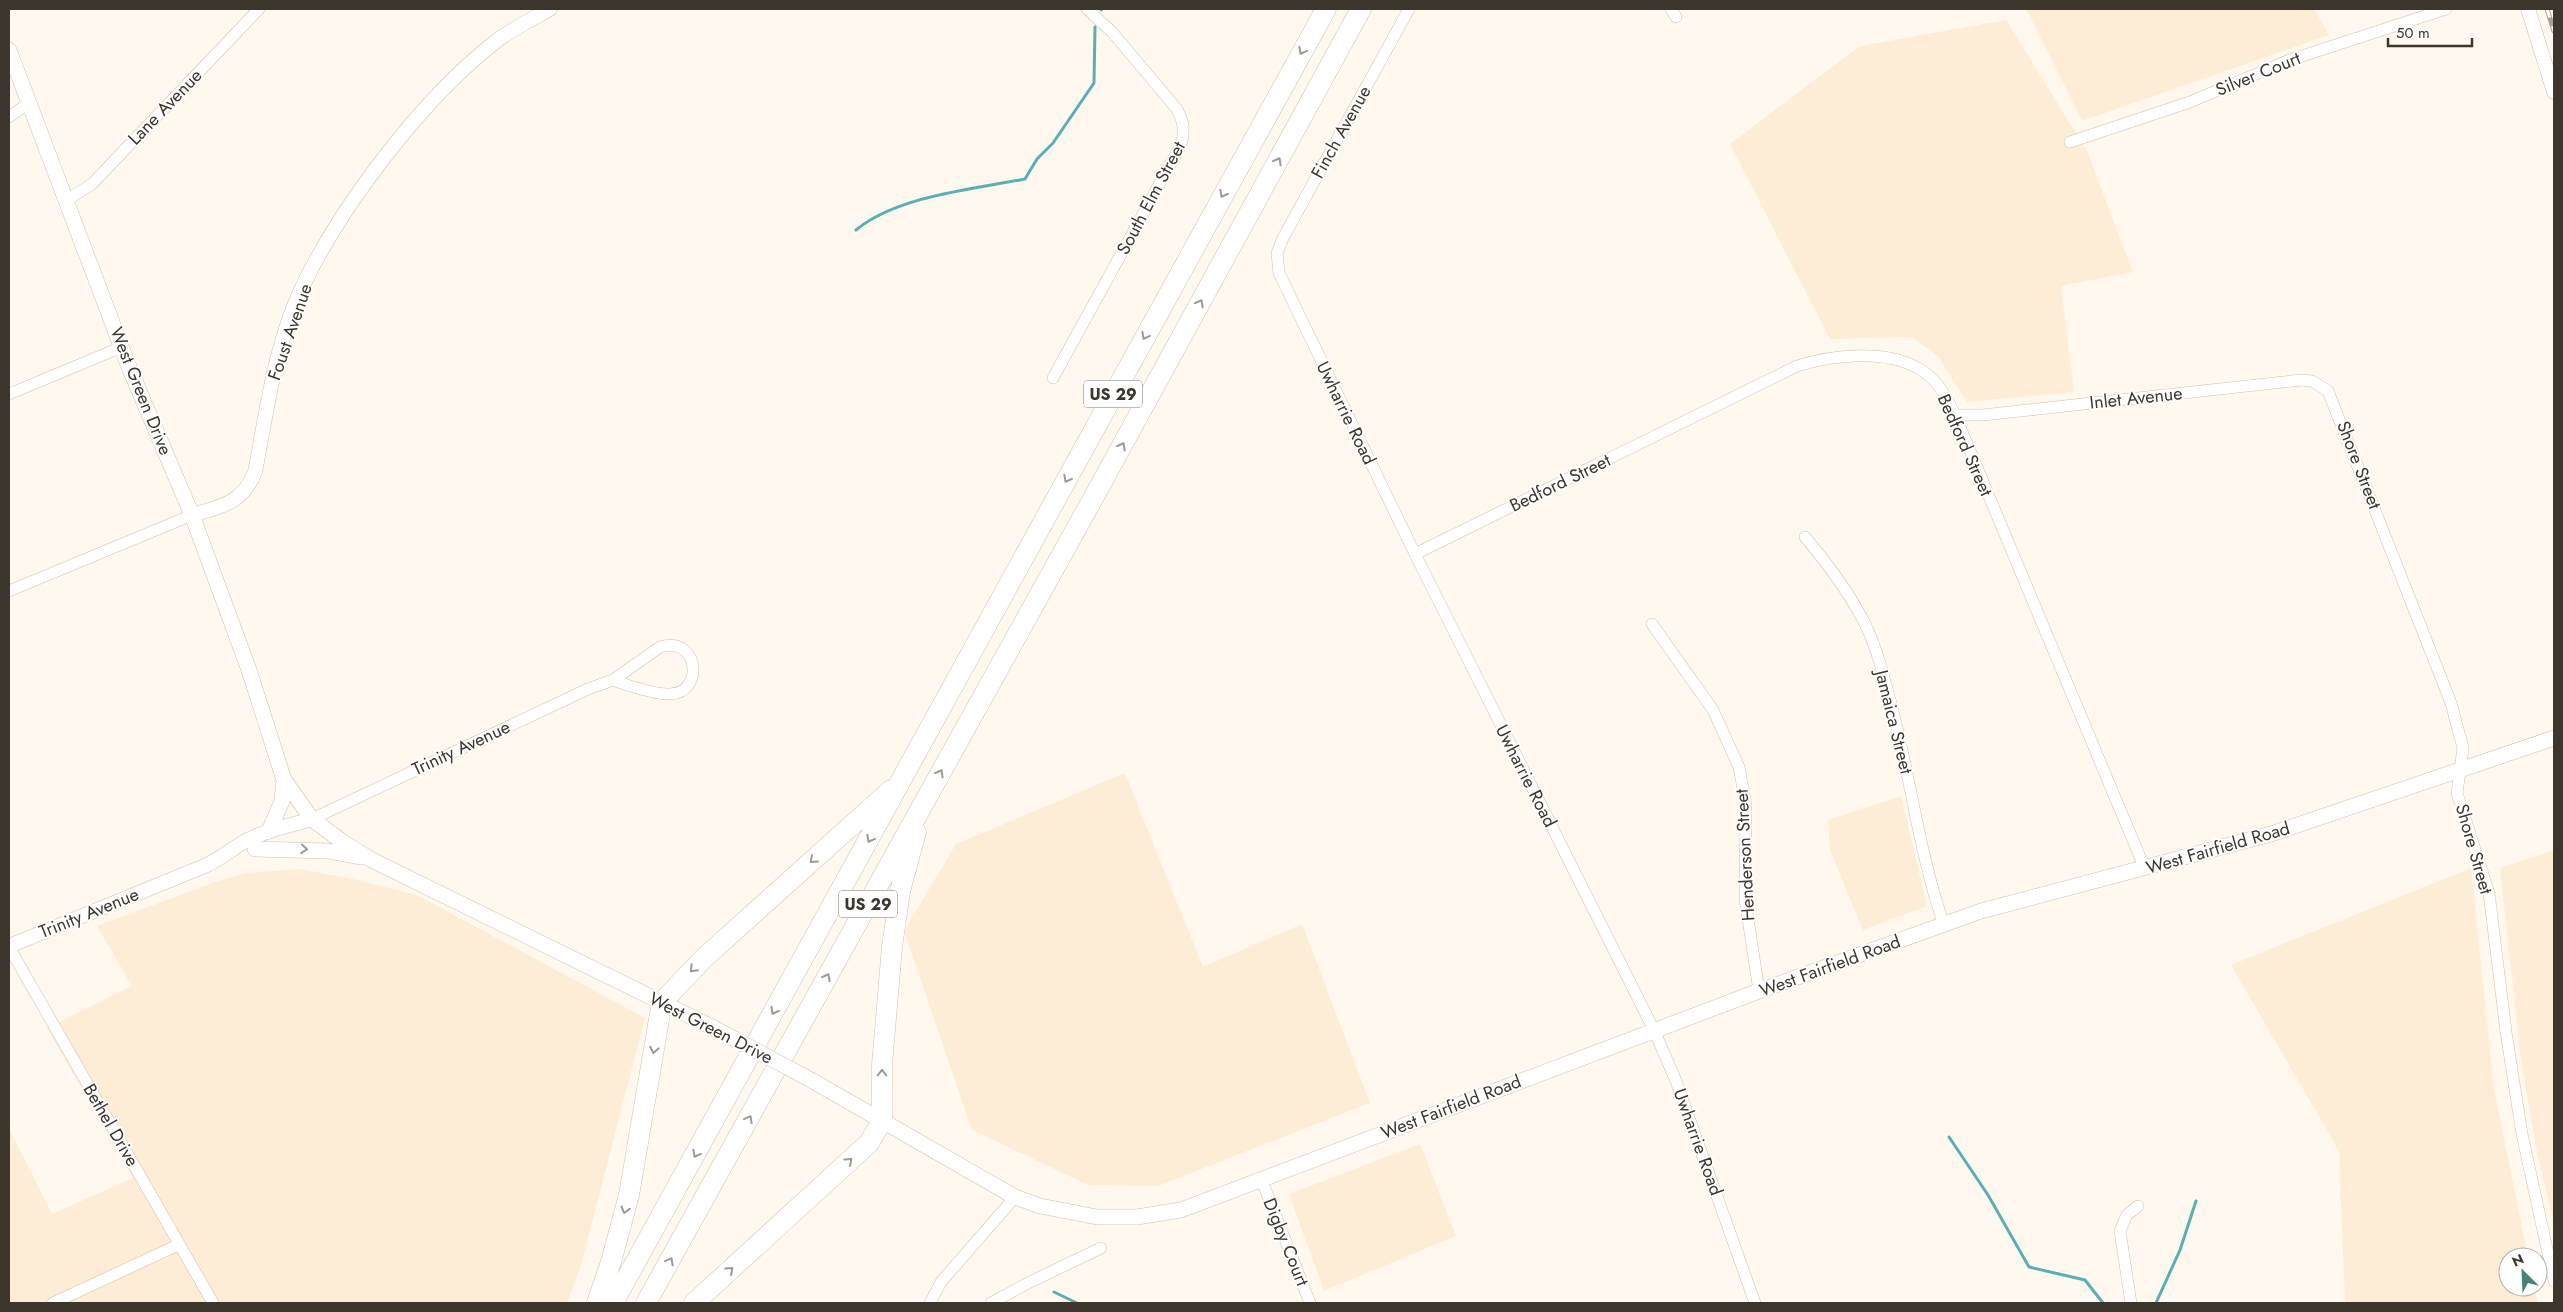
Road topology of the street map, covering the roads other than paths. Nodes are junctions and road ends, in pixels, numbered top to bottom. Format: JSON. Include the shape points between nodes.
{"nodes":[{"id":1,"x":259,"y":9,"type":"edge"},
{"id":2,"x":550,"y":9,"type":"edge"},
{"id":3,"x":1087,"y":9,"type":"edge"},
{"id":4,"x":1326,"y":9,"type":"edge"},
{"id":5,"x":1362,"y":9,"type":"edge"},
{"id":6,"x":1409,"y":9,"type":"edge"},
{"id":7,"x":2446,"y":9,"type":"edge"},
{"id":8,"x":2528,"y":9,"type":"edge"},
{"id":9,"x":9,"y":50,"type":"edge"},
{"id":10,"x":2554,"y":92,"type":"edge"},
{"id":11,"x":29,"y":103,"type":"junction"},
{"id":12,"x":9,"y":117,"type":"edge"},
{"id":13,"x":2070,"y":142,"type":"dead end"},
{"id":14,"x":67,"y":200,"type":"junction"},
{"id":15,"x":1278,"y":258,"type":"joint"},
{"id":16,"x":122,"y":347,"type":"junction"},
{"id":17,"x":1053,"y":378,"type":"dead end"},
{"id":18,"x":2316,"y":382,"type":"joint"},
{"id":19,"x":9,"y":394,"type":"edge"},
{"id":20,"x":1955,"y":415,"type":"junction"},
{"id":21,"x":192,"y":516,"type":"junction"},
{"id":22,"x":1805,"y":538,"type":"dead end"},
{"id":23,"x":1415,"y":554,"type":"junction"},
{"id":24,"x":9,"y":590,"type":"edge"},
{"id":25,"x":1652,"y":624,"type":"dead end"},
{"id":26,"x":613,"y":680,"type":"junction"},
{"id":27,"x":268,"y":734,"type":"junction"},
{"id":28,"x":2554,"y":738,"type":"edge"},
{"id":29,"x":2460,"y":771,"type":"junction"},
{"id":30,"x":284,"y":780,"type":"junction"},
{"id":31,"x":902,"y":781,"type":"junction"},
{"id":32,"x":925,"y":801,"type":"junction"},
{"id":33,"x":312,"y":819,"type":"junction"},
{"id":34,"x":269,"y":831,"type":"junction"},
{"id":35,"x":255,"y":849,"type":"junction"},
{"id":36,"x":225,"y":856,"type":"junction"},
{"id":37,"x":372,"y":860,"type":"junction"},
{"id":38,"x":2145,"y":869,"type":"junction"},
{"id":39,"x":1944,"y":925,"type":"junction"},
{"id":40,"x":9,"y":946,"type":"edge"},
{"id":41,"x":1760,"y":991,"type":"junction"},
{"id":42,"x":662,"y":1002,"type":"junction"},
{"id":43,"x":1654,"y":1030,"type":"junction"},
{"id":44,"x":882,"y":1121,"type":"junction"},
{"id":45,"x":1262,"y":1181,"type":"junction"},
{"id":46,"x":1015,"y":1197,"type":"junction"},
{"id":47,"x":2138,"y":1206,"type":"dead end"},
{"id":48,"x":1116,"y":1217,"type":"joint"},
{"id":49,"x":178,"y":1245,"type":"junction"},
{"id":50,"x":1101,"y":1248,"type":"dead end"},
{"id":51,"x":2554,"y":1281,"type":"edge"},
{"id":52,"x":53,"y":1303,"type":"edge"},
{"id":53,"x":213,"y":1303,"type":"edge"},
{"id":54,"x":597,"y":1303,"type":"edge"},
{"id":55,"x":613,"y":1303,"type":"edge"},
{"id":56,"x":646,"y":1303,"type":"edge"},
{"id":57,"x":694,"y":1303,"type":"edge"},
{"id":58,"x":930,"y":1303,"type":"edge"},
{"id":59,"x":990,"y":1303,"type":"edge"},
{"id":60,"x":1310,"y":1303,"type":"edge"},
{"id":61,"x":1755,"y":1303,"type":"edge"},
{"id":62,"x":2131,"y":1303,"type":"edge"}],
"edges":[{"from":1,"to":14,"type":"street","name":"Lane Avenue","via":[[92,184]]},
{"from":2,"to":21,"type":"street","name":"Foust Avenue","via":[[496,41],[443,89],[364,186],[310,273],[294,306],[274,365],[255,472],[250,484],[232,503]]},
{"from":3,"to":17,"type":"street","name":"South Elm Street","via":[[1112,32],[1176,108],[1182,116],[1184,134],[1181,145]]},
{"from":4,"to":31,"type":"highway","number":"US 29","one_way":true},
{"from":32,"to":5,"type":"highway","number":"US 29","one_way":true},
{"from":6,"to":15,"type":"street","name":"Finch Avenue","via":[[1283,238]]},
{"from":7,"to":13,"type":"street","name":"Silver Court","via":[[2287,61],[2190,102]]},
{"from":8,"to":10,"type":"street"},
{"from":9,"to":11,"type":"main road","name":"West Green Drive"},
{"from":11,"to":12,"type":"street"},
{"from":11,"to":14,"type":"main road","name":"West Green Drive"},
{"from":14,"to":16,"type":"main road","name":"West Green Drive"},
{"from":15,"to":23,"type":"street","name":"Uwharrie Road","via":[[1279,273],[1292,303]]},
{"from":16,"to":19,"type":"street"},
{"from":16,"to":21,"type":"main road","name":"West Green Drive"},
{"from":18,"to":20,"type":"street","name":"Inlet Avenue","via":[[2301,380],[1993,414]]},
{"from":18,"to":29,"type":"street","name":"Shore Street","via":[[2333,399],[2451,703],[2462,748]]},
{"from":20,"to":23,"type":"street","name":"Bedford Street","via":[[1941,389],[1917,367],[1863,356],[1812,362],[1777,375]]},
{"from":20,"to":38,"type":"street","name":"Bedford Street"},
{"from":21,"to":24,"type":"street","name":"Foust Avenue"},
{"from":21,"to":27,"type":"main road","name":"West Green Drive","via":[[249,670]]},
{"from":22,"to":39,"type":"street","name":"Jamaica Street","via":[[1837,575],[1862,619],[1878,657],[1901,740],[1918,835]]},
{"from":23,"to":43,"type":"street","name":"Uwharrie Road"},
{"from":25,"to":41,"type":"street","name":"Henderson Street","via":[[1713,710],[1740,768],[1746,805],[1745,898]]},
{"from":26,"to":26,"type":"street","name":"Trinity Avenue","via":[[676,693],[690,683],[693,667],[687,652],[681,647],[668,645],[652,652]]},
{"from":26,"to":33,"type":"street","name":"Trinity Avenue"},
{"from":27,"to":30,"type":"main road","name":"West Green Drive"},
{"from":27,"to":33,"type":"main road","name":"West Green Drive","via":[[279,746],[303,793]]},
{"from":28,"to":29,"type":"main road","name":"West Fairfield Road"},
{"from":29,"to":38,"type":"main road","name":"West Fairfield Road","via":[[2287,830]]},
{"from":29,"to":51,"type":"street","name":"Shore Street","via":[[2457,793],[2489,893],[2522,1134]]},
{"from":30,"to":33,"type":"main road","name":"West Green Drive"},
{"from":30,"to":34,"type":"main road","via":[[282,801]]},
{"from":31,"to":42,"type":"highway","one_way":true,"via":[[704,958]]},
{"from":31,"to":55,"type":"highway","number":"US 29","one_way":true},
{"from":44,"to":32,"type":"highway","one_way":true,"via":[[882,1065],[892,947],[900,891]]},
{"from":56,"to":32,"type":"highway","number":"US 29","one_way":true},
{"from":33,"to":34,"type":"street","name":"Trinity Avenue"},
{"from":33,"to":35,"type":"street","name":"Trinity Avenue"},
{"from":33,"to":37,"type":"main road","name":"West Green Drive"},
{"from":34,"to":36,"type":"street","name":"Trinity Avenue","via":[[244,842]]},
{"from":35,"to":36,"type":"street","name":"Trinity Avenue"},
{"from":35,"to":37,"type":"main road","one_way":true,"via":[[328,851]]},
{"from":36,"to":40,"type":"street","name":"Trinity Avenue"},
{"from":37,"to":42,"type":"main road","name":"West Green Drive"},
{"from":38,"to":39,"type":"main road","name":"West Fairfield Road"},
{"from":39,"to":41,"type":"main road","name":"West Fairfield Road"},
{"from":40,"to":49,"type":"street","name":"Bethel Drive"},
{"from":41,"to":43,"type":"main road","name":"West Fairfield Road"},
{"from":42,"to":44,"type":"main road","name":"West Green Drive","bridge":true},
{"from":42,"to":54,"type":"highway","one_way":true,"via":[[629,1195],[612,1262]]},
{"from":43,"to":45,"type":"main road","name":"West Fairfield Road"},
{"from":43,"to":61,"type":"street","name":"Uwharrie Road","via":[[1676,1081]]},
{"from":44,"to":46,"type":"main road","name":"West Green Drive"},
{"from":57,"to":44,"type":"highway","one_way":true,"via":[[869,1143]]},
{"from":45,"to":48,"type":"main road","name":"West Fairfield Road","via":[[1181,1210]]},
{"from":45,"to":60,"type":"street","name":"Digby Court"},
{"from":46,"to":48,"type":"main road","name":"West Green Drive","via":[[1075,1214]]},
{"from":46,"to":58,"type":"street","via":[[941,1282]]},
{"from":47,"to":62,"type":"street","via":[[2127,1214],[2120,1231]]},
{"from":49,"to":52,"type":"street"},
{"from":49,"to":53,"type":"street","name":"Bethel Drive"},
{"from":50,"to":59,"type":"street"}]}
